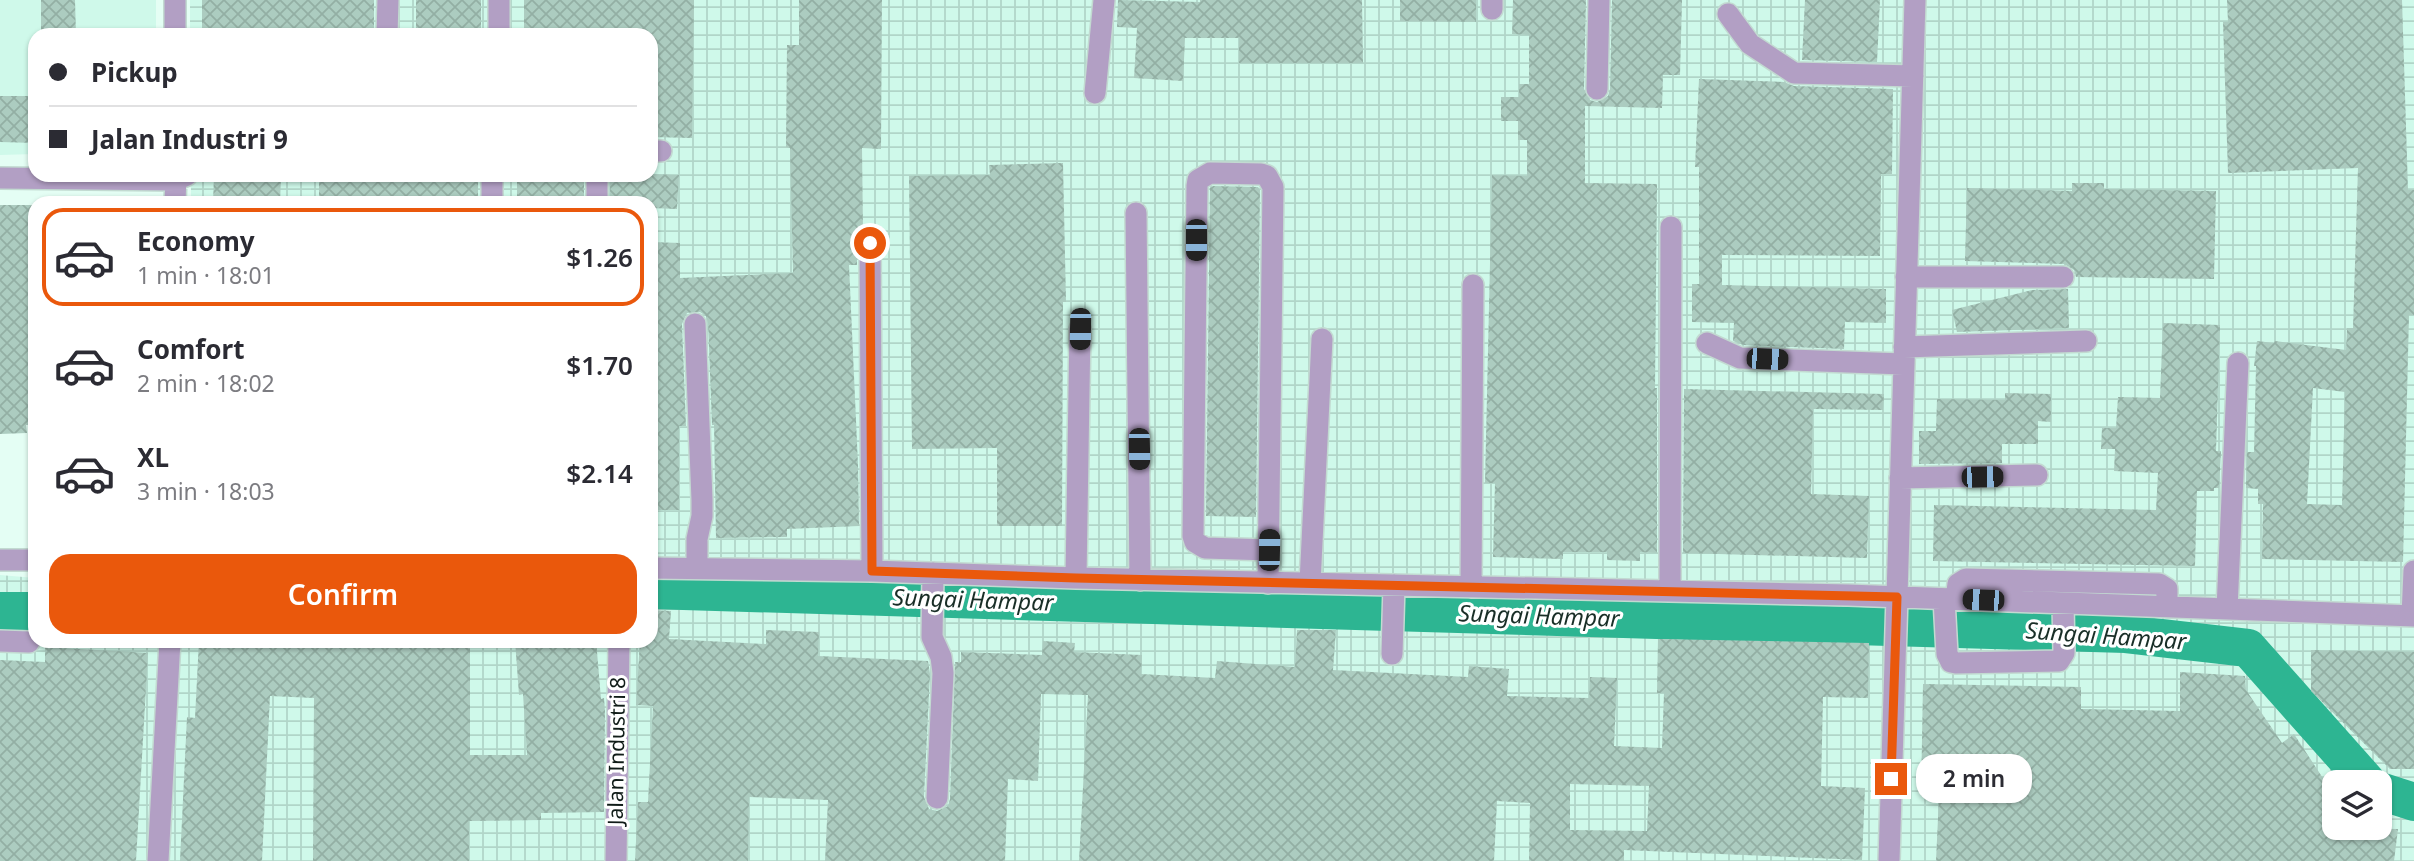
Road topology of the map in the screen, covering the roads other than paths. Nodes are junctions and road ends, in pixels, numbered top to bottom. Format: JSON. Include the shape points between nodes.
{"nodes":[{"id":1,"x":175,"y":0,"type":"edge"},
{"id":2,"x":388,"y":0,"type":"edge"},
{"id":3,"x":499,"y":0,"type":"edge"},
{"id":4,"x":1104,"y":0,"type":"edge"},
{"id":5,"x":1599,"y":0,"type":"edge"},
{"id":6,"x":1915,"y":0,"type":"edge"},
{"id":7,"x":1728,"y":14,"type":"dead end"},
{"id":8,"x":175,"y":28,"type":"edge"},
{"id":9,"x":387,"y":28,"type":"edge"},
{"id":10,"x":499,"y":28,"type":"edge"},
{"id":11,"x":1913,"y":76,"type":"junction"},
{"id":12,"x":1597,"y":89,"type":"dead end"},
{"id":13,"x":1095,"y":93,"type":"dead end"},
{"id":14,"x":0,"y":178,"type":"edge"},
{"id":15,"x":28,"y":178,"type":"edge"},
{"id":16,"x":1136,"y":213,"type":"dead end"},
{"id":17,"x":1671,"y":228,"type":"dead end"},
{"id":18,"x":870,"y":243,"type":"dead end"},
{"id":19,"x":1906,"y":278,"type":"junction"},
{"id":20,"x":2063,"y":278,"type":"dead end"},
{"id":21,"x":1473,"y":285,"type":"dead end"},
{"id":22,"x":695,"y":324,"type":"dead end"},
{"id":23,"x":1080,"y":329,"type":"dead end"},
{"id":24,"x":1322,"y":339,"type":"dead end"},
{"id":25,"x":2086,"y":341,"type":"dead end"},
{"id":26,"x":1707,"y":343,"type":"dead end"},
{"id":27,"x":1904,"y":355,"type":"junction"},
{"id":28,"x":2238,"y":363,"type":"dead end"},
{"id":29,"x":2037,"y":475,"type":"dead end"},
{"id":30,"x":1900,"y":478,"type":"junction"},
{"id":31,"x":1269,"y":550,"type":"junction"},
{"id":32,"x":0,"y":560,"type":"edge"},
{"id":33,"x":28,"y":560,"type":"edge"},
{"id":34,"x":658,"y":568,"type":"edge"},
{"id":35,"x":697,"y":568,"type":"junction"},
{"id":36,"x":2414,"y":570,"type":"edge"},
{"id":37,"x":872,"y":571,"type":"junction"},
{"id":38,"x":933,"y":578,"type":"junction"},
{"id":39,"x":1076,"y":578,"type":"junction"},
{"id":40,"x":1140,"y":580,"type":"junction"},
{"id":41,"x":1268,"y":583,"type":"junction"},
{"id":42,"x":1310,"y":583,"type":"junction"},
{"id":43,"x":1471,"y":587,"type":"junction"},
{"id":44,"x":1670,"y":591,"type":"junction"},
{"id":45,"x":1394,"y":600,"type":"junction"},
{"id":46,"x":1897,"y":604,"type":"junction"},
{"id":47,"x":1948,"y":605,"type":"junction"},
{"id":48,"x":2168,"y":607,"type":"junction"},
{"id":49,"x":2064,"y":609,"type":"junction"},
{"id":50,"x":2227,"y":609,"type":"junction"},
{"id":51,"x":2413,"y":616,"type":"edge"},
{"id":52,"x":0,"y":641,"type":"edge"},
{"id":53,"x":28,"y":642,"type":"edge"},
{"id":54,"x":170,"y":648,"type":"edge"},
{"id":55,"x":619,"y":648,"type":"edge"},
{"id":56,"x":1392,"y":654,"type":"dead end"},
{"id":57,"x":937,"y":798,"type":"dead end"},
{"id":58,"x":158,"y":861,"type":"edge"},
{"id":59,"x":615,"y":861,"type":"edge"},
{"id":60,"x":1889,"y":861,"type":"edge"}],
"edges":[{"from":1,"to":8,"type":"street"},
{"from":2,"to":9,"type":"street"},
{"from":3,"to":10,"type":"street"},
{"from":4,"to":13,"type":"street"},
{"from":5,"to":12,"type":"street"},
{"from":6,"to":11,"type":"street"},
{"from":7,"to":11,"type":"street","via":[[1750,44],[1794,73]]},
{"from":11,"to":19,"type":"street"},
{"from":14,"to":15,"type":"street"},
{"from":16,"to":40,"type":"street"},
{"from":17,"to":44,"type":"street"},
{"from":18,"to":37,"type":"street"},
{"from":19,"to":20,"type":"street"},
{"from":19,"to":27,"type":"street"},
{"from":21,"to":43,"type":"street"},
{"from":22,"to":35,"type":"street","via":[[702,500]]},
{"from":23,"to":39,"type":"street"},
{"from":24,"to":42,"type":"street"},
{"from":25,"to":27,"type":"street"},
{"from":26,"to":27,"type":"street","via":[[1740,358]]},
{"from":27,"to":30,"type":"street"},
{"from":28,"to":50,"type":"street"},
{"from":29,"to":30,"type":"street"},
{"from":30,"to":46,"type":"street"},
{"from":31,"to":31,"type":"street","via":[[1205,548],[1193,536],[1196,186],[1210,173],[1261,174],[1273,187]]},
{"from":31,"to":41,"type":"street"},
{"from":32,"to":33,"type":"street"},
{"from":34,"to":35,"type":"street"},
{"from":35,"to":37,"type":"street"},
{"from":36,"to":51,"type":"street"},
{"from":37,"to":38,"type":"street"},
{"from":38,"to":39,"type":"street"},
{"from":38,"to":57,"type":"street","via":[[932,638],[943,673]]},
{"from":39,"to":40,"type":"street"},
{"from":40,"to":41,"type":"street"},
{"from":41,"to":42,"type":"street"},
{"from":42,"to":45,"type":"street"},
{"from":43,"to":44,"type":"street"},
{"from":43,"to":45,"type":"street"},
{"from":44,"to":46,"type":"street"},
{"from":45,"to":56,"type":"street"},
{"from":46,"to":47,"type":"street"},
{"from":46,"to":60,"type":"street"},
{"from":47,"to":48,"type":"street","via":[[1958,584],[1966,579],[2159,584],[2167,589]]},
{"from":47,"to":49,"type":"street"},
{"from":47,"to":49,"type":"street","via":[[1948,659],[1956,663],[2054,663],[2063,658]]},
{"from":48,"to":49,"type":"street"},
{"from":48,"to":50,"type":"street"},
{"from":50,"to":51,"type":"street"},
{"from":52,"to":53,"type":"street"},
{"from":54,"to":58,"type":"street"},
{"from":55,"to":59,"type":"street","name":"Jalan Industri 8"}]}
